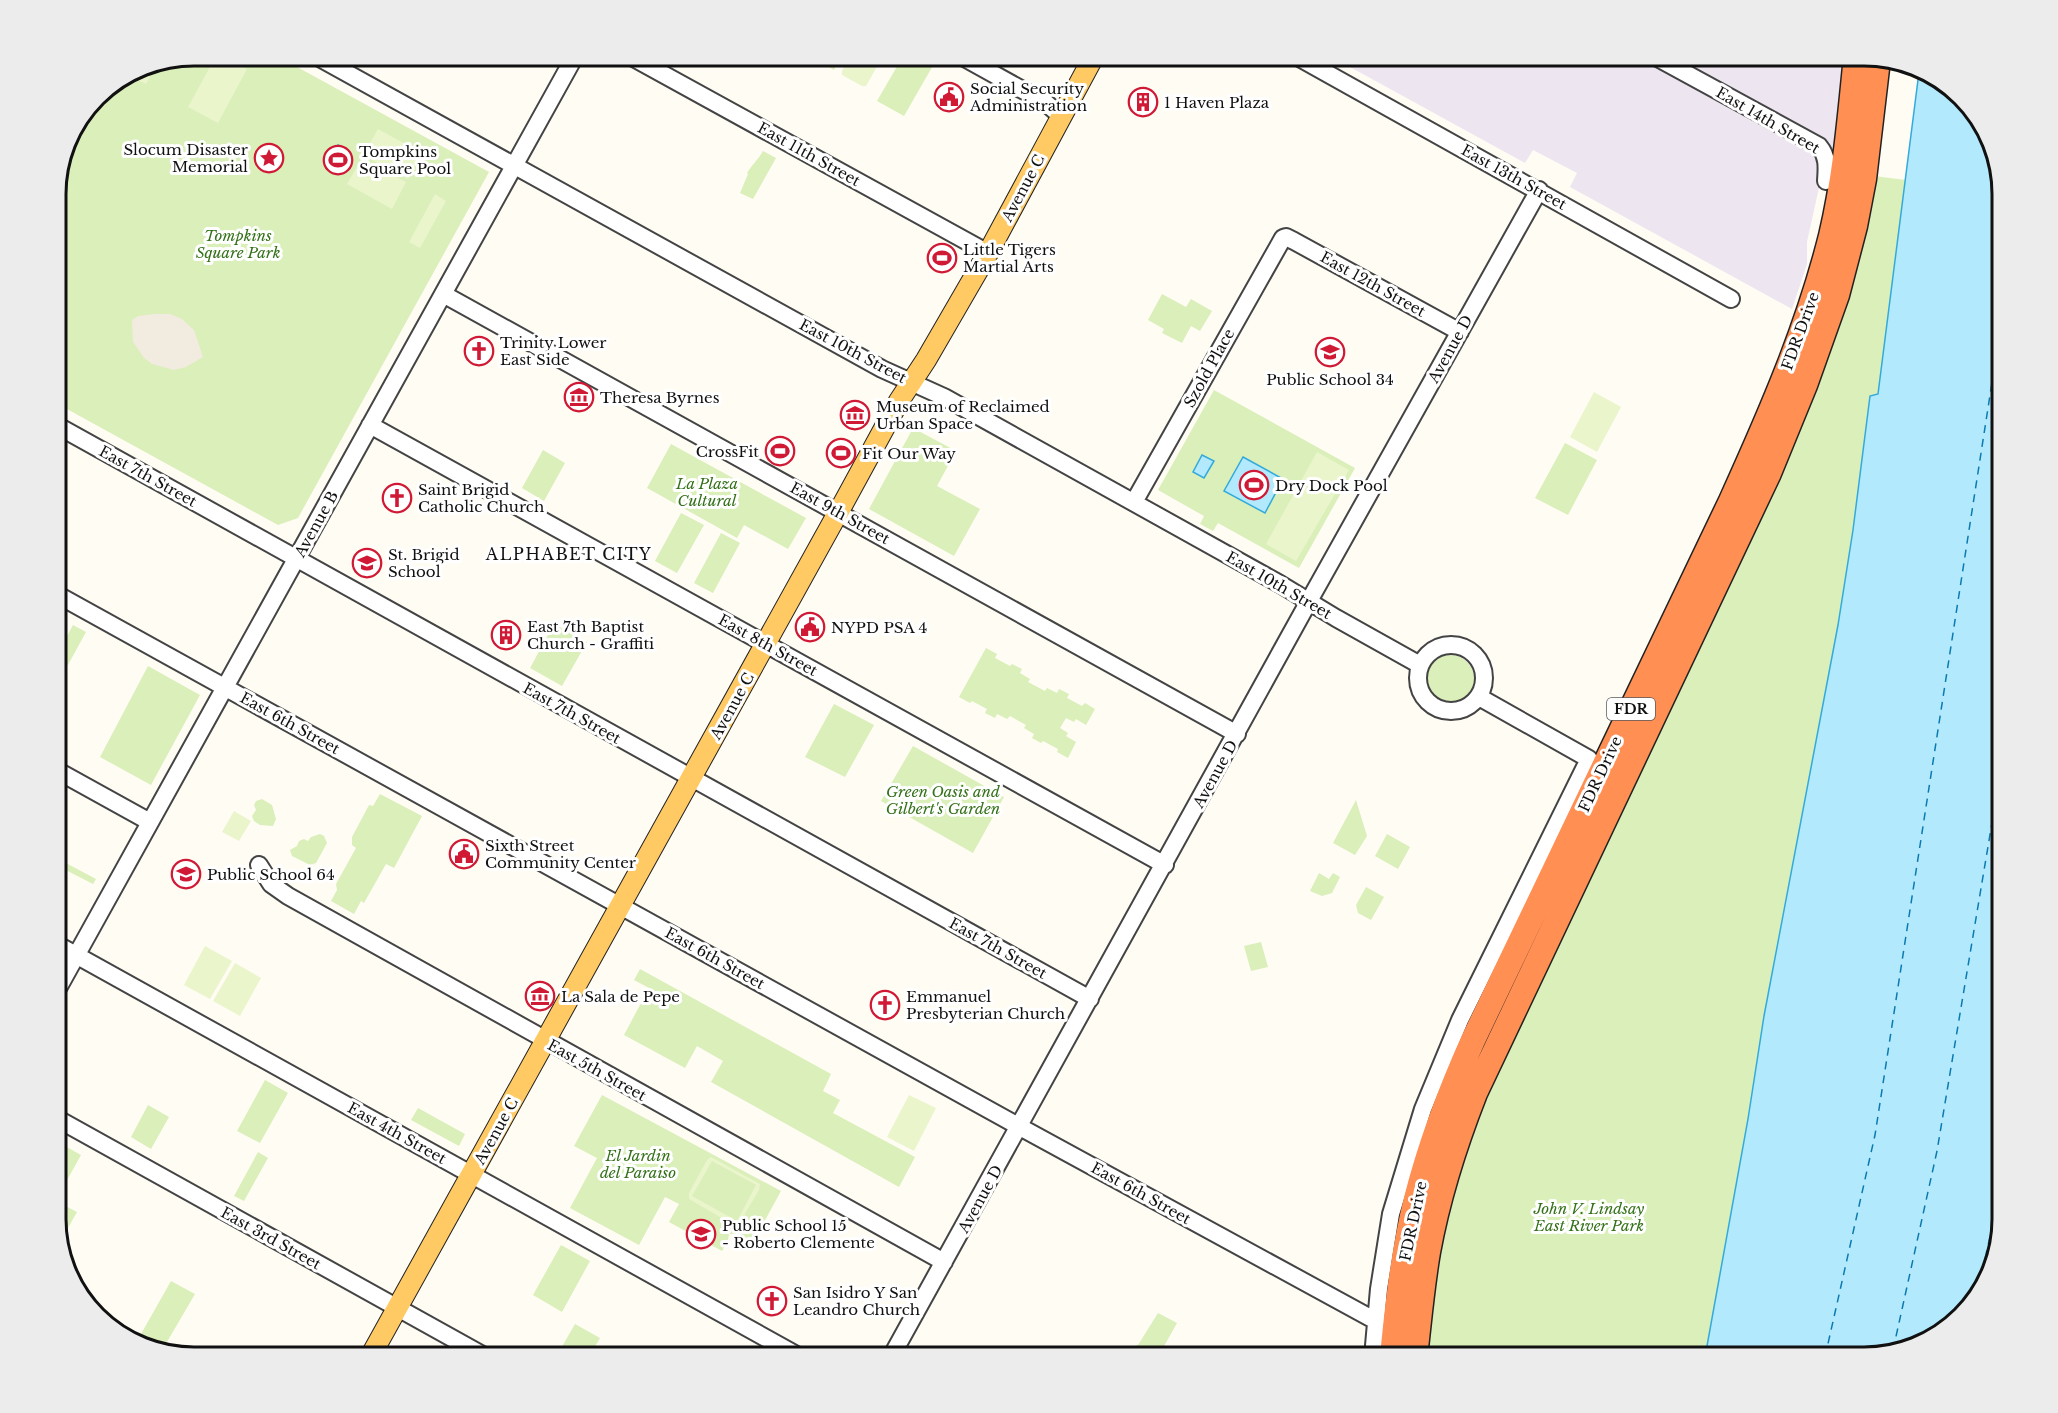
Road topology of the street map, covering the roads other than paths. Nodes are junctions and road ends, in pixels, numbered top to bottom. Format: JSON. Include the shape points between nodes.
{"nodes":[{"id":1,"x":334,"y":66,"type":"edge"},
{"id":2,"x":569,"y":66,"type":"edge"},
{"id":3,"x":648,"y":66,"type":"edge"},
{"id":4,"x":979,"y":66,"type":"edge"},
{"id":5,"x":1089,"y":66,"type":"edge"},
{"id":6,"x":1314,"y":66,"type":"edge"},
{"id":7,"x":1672,"y":66,"type":"edge"},
{"id":8,"x":1855,"y":66,"type":"edge"},
{"id":9,"x":1877,"y":67,"type":"edge"},
{"id":10,"x":1062,"y":116,"type":"junction"},
{"id":11,"x":514,"y":165,"type":"junction"},
{"id":12,"x":1826,"y":181,"type":"dead end"},
{"id":13,"x":1539,"y":190,"type":"junction"},
{"id":14,"x":1286,"y":237,"type":"joint"},
{"id":15,"x":988,"y":253,"type":"junction"},
{"id":16,"x":443,"y":294,"type":"junction"},
{"id":17,"x":1731,"y":300,"type":"dead end"},
{"id":18,"x":1460,"y":332,"type":"junction"},
{"id":19,"x":911,"y":382,"type":"junction"},
{"id":20,"x":370,"y":425,"type":"junction"},
{"id":21,"x":66,"y":431,"type":"edge"},
{"id":22,"x":1134,"y":502,"type":"junction"},
{"id":23,"x":839,"y":512,"type":"junction"},
{"id":24,"x":296,"y":560,"type":"junction"},
{"id":25,"x":66,"y":600,"type":"edge"},
{"id":26,"x":1309,"y":601,"type":"junction"},
{"id":27,"x":766,"y":644,"type":"junction"},
{"id":28,"x":1420,"y":665,"type":"junction"},
{"id":29,"x":225,"y":687,"type":"junction"},
{"id":30,"x":1479,"y":697,"type":"junction"},
{"id":31,"x":1237,"y":734,"type":"junction"},
{"id":32,"x":66,"y":776,"type":"edge"},
{"id":33,"x":691,"y":779,"type":"junction"},
{"id":34,"x":150,"y":822,"type":"junction"},
{"id":35,"x":259,"y":865,"type":"dead end"},
{"id":36,"x":1165,"y":865,"type":"junction"},
{"id":37,"x":621,"y":906,"type":"junction"},
{"id":38,"x":66,"y":950,"type":"edge"},
{"id":39,"x":76,"y":955,"type":"junction"},
{"id":40,"x":66,"y":974,"type":"edge"},
{"id":41,"x":1090,"y":999,"type":"junction"},
{"id":42,"x":546,"y":1041,"type":"junction"},
{"id":43,"x":66,"y":1124,"type":"edge"},
{"id":44,"x":1020,"y":1127,"type":"junction"},
{"id":45,"x":472,"y":1175,"type":"junction"},
{"id":46,"x":944,"y":1262,"type":"junction"},
{"id":47,"x":398,"y":1308,"type":"junction"},
{"id":48,"x":1376,"y":1321,"type":"junction"},
{"id":49,"x":376,"y":1347,"type":"edge"},
{"id":50,"x":467,"y":1347,"type":"edge"},
{"id":51,"x":780,"y":1347,"type":"edge"},
{"id":52,"x":897,"y":1347,"type":"edge"},
{"id":53,"x":1374,"y":1347,"type":"edge"},
{"id":54,"x":1393,"y":1347,"type":"edge"},
{"id":55,"x":1416,"y":1347,"type":"edge"}],
"edges":[{"from":1,"to":11,"type":"street","name":"East 10th Street"},
{"from":2,"to":11,"type":"street","name":"Avenue B"},
{"from":3,"to":15,"type":"street","name":"East 11th Street"},
{"from":4,"to":10,"type":"street"},
{"from":5,"to":10,"type":"main road","name":"Avenue C"},
{"from":6,"to":13,"type":"street","name":"East 13th Street"},
{"from":7,"to":12,"type":"street","name":"East 14th Street","via":[[1819,146],[1827,162]]},
{"from":8,"to":54,"type":"highway","name":"FDR Drive","number":"FDR","via":[[1839,196],[1804,324],[1731,501],[1454,1084],[1416,1200],[1402,1270]]},
{"from":9,"to":55,"type":"highway","name":"FDR Drive","number":"FDR","via":[[1859,209],[1822,340],[1769,473],[1475,1093],[1433,1228]]},
{"from":10,"to":15,"type":"main road","name":"Avenue C"},
{"from":11,"to":16,"type":"street","name":"Avenue B"},
{"from":11,"to":19,"type":"street","name":"East 10th Street"},
{"from":13,"to":17,"type":"street","name":"East 13th Street"},
{"from":13,"to":18,"type":"street","name":"Avenue D"},
{"from":14,"to":18,"type":"street","name":"East 12th Street"},
{"from":14,"to":22,"type":"street","name":"Szold Place"},
{"from":15,"to":19,"type":"main road","name":"Avenue C"},
{"from":16,"to":20,"type":"street","name":"Avenue B"},
{"from":16,"to":23,"type":"street","name":"East 9th Street"},
{"from":18,"to":26,"type":"street","name":"Avenue D"},
{"from":19,"to":22,"type":"street","name":"East 10th Street"},
{"from":19,"to":23,"type":"main road","name":"Avenue C"},
{"from":20,"to":24,"type":"street","name":"Avenue B"},
{"from":20,"to":27,"type":"street","name":"East 8th Street"},
{"from":21,"to":24,"type":"street","name":"East 7th Street"},
{"from":22,"to":26,"type":"street","name":"East 10th Street"},
{"from":23,"to":27,"type":"main road","name":"Avenue C"},
{"from":23,"to":31,"type":"street","name":"East 9th Street"},
{"from":24,"to":29,"type":"street","name":"Avenue B"},
{"from":24,"to":33,"type":"street","name":"East 7th Street"},
{"from":25,"to":29,"type":"street","name":"East 6th Street"},
{"from":26,"to":28,"type":"street","name":"East 10th Street"},
{"from":26,"to":31,"type":"street","name":"Avenue D"},
{"from":27,"to":33,"type":"main road","name":"Avenue C"},
{"from":27,"to":36,"type":"street","name":"East 8th Street"},
{"from":28,"to":30,"type":"street","via":[[1420,692],[1436,708],[1454,712],[1465,709]]},
{"from":28,"to":30,"type":"street","via":[[1441,647],[1464,648],[1481,665],[1484,676]]},
{"from":29,"to":34,"type":"street","name":"Avenue B"},
{"from":29,"to":37,"type":"street","name":"East 6th Street"},
{"from":30,"to":48,"type":"street","name":"FDR Drive","via":[[1589,759],[1460,1020],[1423,1109],[1391,1214]]},
{"from":31,"to":36,"type":"street","name":"Avenue D"},
{"from":32,"to":34,"type":"street"},
{"from":33,"to":37,"type":"main road","name":"Avenue C"},
{"from":33,"to":41,"type":"street","name":"East 7th Street"},
{"from":34,"to":39,"type":"street","name":"Avenue B"},
{"from":35,"to":42,"type":"street","name":"East 5th Street","via":[[271,884],[288,896]]},
{"from":36,"to":41,"type":"street","name":"Avenue D"},
{"from":37,"to":42,"type":"main road","name":"Avenue C"},
{"from":37,"to":44,"type":"street","name":"East 6th Street"},
{"from":38,"to":39,"type":"street","name":"East 4th Street"},
{"from":39,"to":40,"type":"street","name":"Avenue B"},
{"from":39,"to":45,"type":"street","name":"East 4th Street"},
{"from":41,"to":44,"type":"street","name":"Avenue D"},
{"from":42,"to":45,"type":"main road","name":"Avenue C"},
{"from":42,"to":46,"type":"street","name":"East 5th Street"},
{"from":43,"to":47,"type":"street","name":"East 3rd Street"},
{"from":44,"to":46,"type":"street","name":"Avenue D"},
{"from":44,"to":48,"type":"street","name":"East 6th Street"},
{"from":45,"to":47,"type":"main road","name":"Avenue C"},
{"from":45,"to":51,"type":"street","name":"East 4th Street"},
{"from":46,"to":52,"type":"street","name":"Avenue D"},
{"from":47,"to":49,"type":"main road","name":"Avenue C"},
{"from":47,"to":50,"type":"street","name":"East 3rd Street"},
{"from":48,"to":53,"type":"street","name":"FDR Drive"}]}
